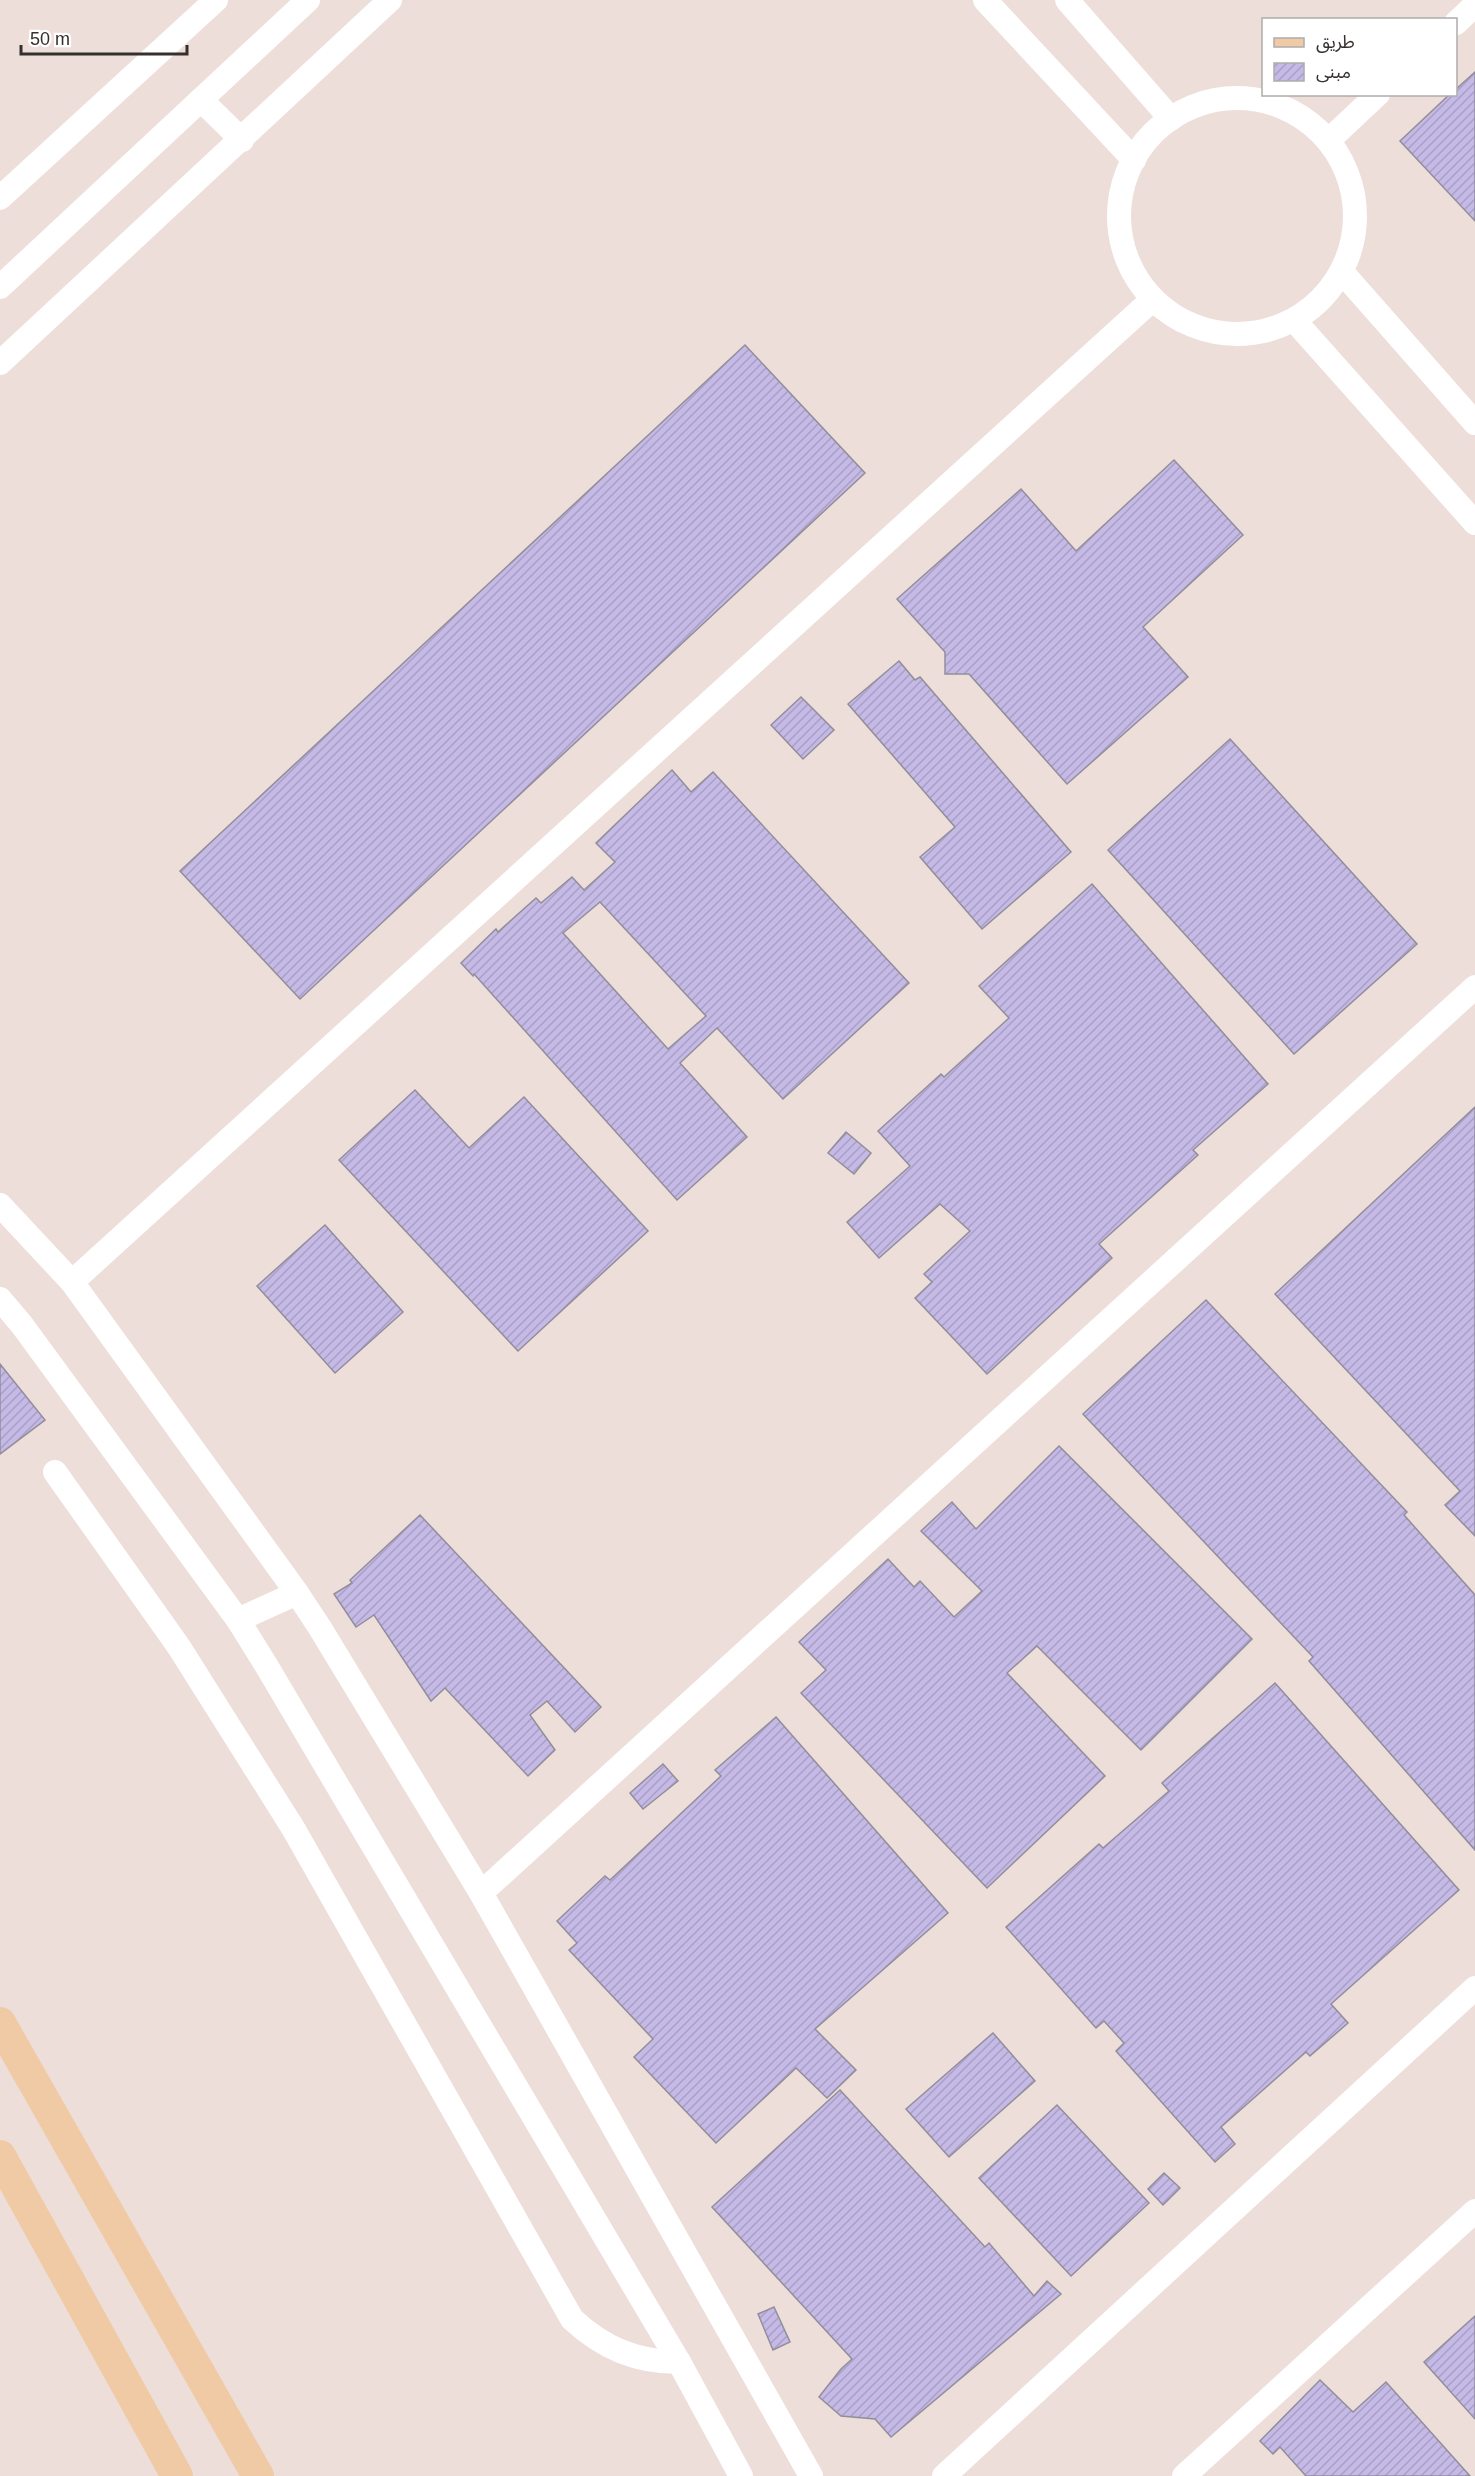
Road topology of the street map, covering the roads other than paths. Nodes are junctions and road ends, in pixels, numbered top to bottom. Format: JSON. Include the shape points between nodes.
{"nodes":[{"id":1,"x":216,"y":0,"type":"edge"},
{"id":2,"x":308,"y":0,"type":"edge"},
{"id":3,"x":390,"y":0,"type":"edge"},
{"id":4,"x":985,"y":0,"type":"edge"},
{"id":5,"x":1067,"y":0,"type":"edge"},
{"id":6,"x":1475,"y":4,"type":"edge"},
{"id":7,"x":1457,"y":20,"type":"edge"},
{"id":8,"x":1376,"y":96,"type":"edge"},
{"id":9,"x":201,"y":100,"type":"junction"},
{"id":10,"x":1171,"y":118,"type":"junction"},
{"id":11,"x":242,"y":140,"type":"junction"},
{"id":12,"x":1329,"y":140,"type":"junction"},
{"id":13,"x":1134,"y":160,"type":"junction"},
{"id":14,"x":0,"y":198,"type":"edge"},
{"id":15,"x":1342,"y":272,"type":"junction"},
{"id":16,"x":0,"y":287,"type":"edge"},
{"id":17,"x":1154,"y":299,"type":"junction"},
{"id":18,"x":1294,"y":320,"type":"junction"},
{"id":19,"x":0,"y":363,"type":"edge"},
{"id":20,"x":1475,"y":423,"type":"edge"},
{"id":21,"x":1475,"y":523,"type":"edge"},
{"id":22,"x":1475,"y":987,"type":"edge"},
{"id":23,"x":0,"y":1205,"type":"edge"},
{"id":24,"x":72,"y":1282,"type":"junction"},
{"id":25,"x":0,"y":1299,"type":"edge"},
{"id":26,"x":55,"y":1472,"type":"dead end"},
{"id":27,"x":297,"y":1593,"type":"junction"},
{"id":28,"x":238,"y":1620,"type":"junction"},
{"id":29,"x":482,"y":1893,"type":"junction"},
{"id":30,"x":1475,"y":1988,"type":"edge"},
{"id":31,"x":0,"y":2023,"type":"edge"},
{"id":32,"x":0,"y":2156,"type":"edge"},
{"id":33,"x":1475,"y":2211,"type":"edge"},
{"id":34,"x":679,"y":2362,"type":"junction"},
{"id":35,"x":177,"y":2476,"type":"edge"},
{"id":36,"x":258,"y":2476,"type":"edge"},
{"id":37,"x":741,"y":2476,"type":"edge"},
{"id":38,"x":811,"y":2476,"type":"edge"},
{"id":39,"x":944,"y":2476,"type":"edge"},
{"id":40,"x":1184,"y":2476,"type":"edge"}],
"edges":[{"from":1,"to":14,"type":"street"},
{"from":2,"to":9,"type":"street"},
{"from":3,"to":11,"type":"street"},
{"from":4,"to":13,"type":"street"},
{"from":5,"to":10,"type":"street"},
{"from":6,"to":7,"type":"street"},
{"from":8,"to":12,"type":"street"},
{"from":9,"to":11,"type":"street"},
{"from":9,"to":16,"type":"street"},
{"from":10,"to":12,"type":"street","via":[[1185,109],[1223,98],[1262,100],[1299,114]]},
{"from":10,"to":13,"type":"street","via":[[1140,148]]},
{"from":11,"to":19,"type":"street"},
{"from":12,"to":15,"type":"street","via":[[1347,170],[1355,204],[1353,239]]},
{"from":13,"to":17,"type":"street","via":[[1125,177],[1119,210],[1122,242],[1134,273]]},
{"from":15,"to":18,"type":"street","via":[[1321,299]]},
{"from":15,"to":20,"type":"street"},
{"from":17,"to":18,"type":"street","via":[[1184,321],[1220,333],[1258,332]]},
{"from":17,"to":24,"type":"street"},
{"from":18,"to":21,"type":"street"},
{"from":22,"to":29,"type":"street"},
{"from":23,"to":24,"type":"street"},
{"from":24,"to":27,"type":"street"},
{"from":25,"to":28,"type":"street"},
{"from":26,"to":34,"type":"street","via":[[179,1647],[287,1818],[572,2319],[603,2344],[620,2352],[659,2362]]},
{"from":27,"to":28,"type":"street"},
{"from":27,"to":29,"type":"street"},
{"from":28,"to":34,"type":"street"},
{"from":29,"to":38,"type":"street"},
{"from":30,"to":39,"type":"street"},
{"from":31,"to":36,"type":"main road"},
{"from":32,"to":35,"type":"main road"},
{"from":33,"to":40,"type":"street"},
{"from":34,"to":37,"type":"street"}]}
